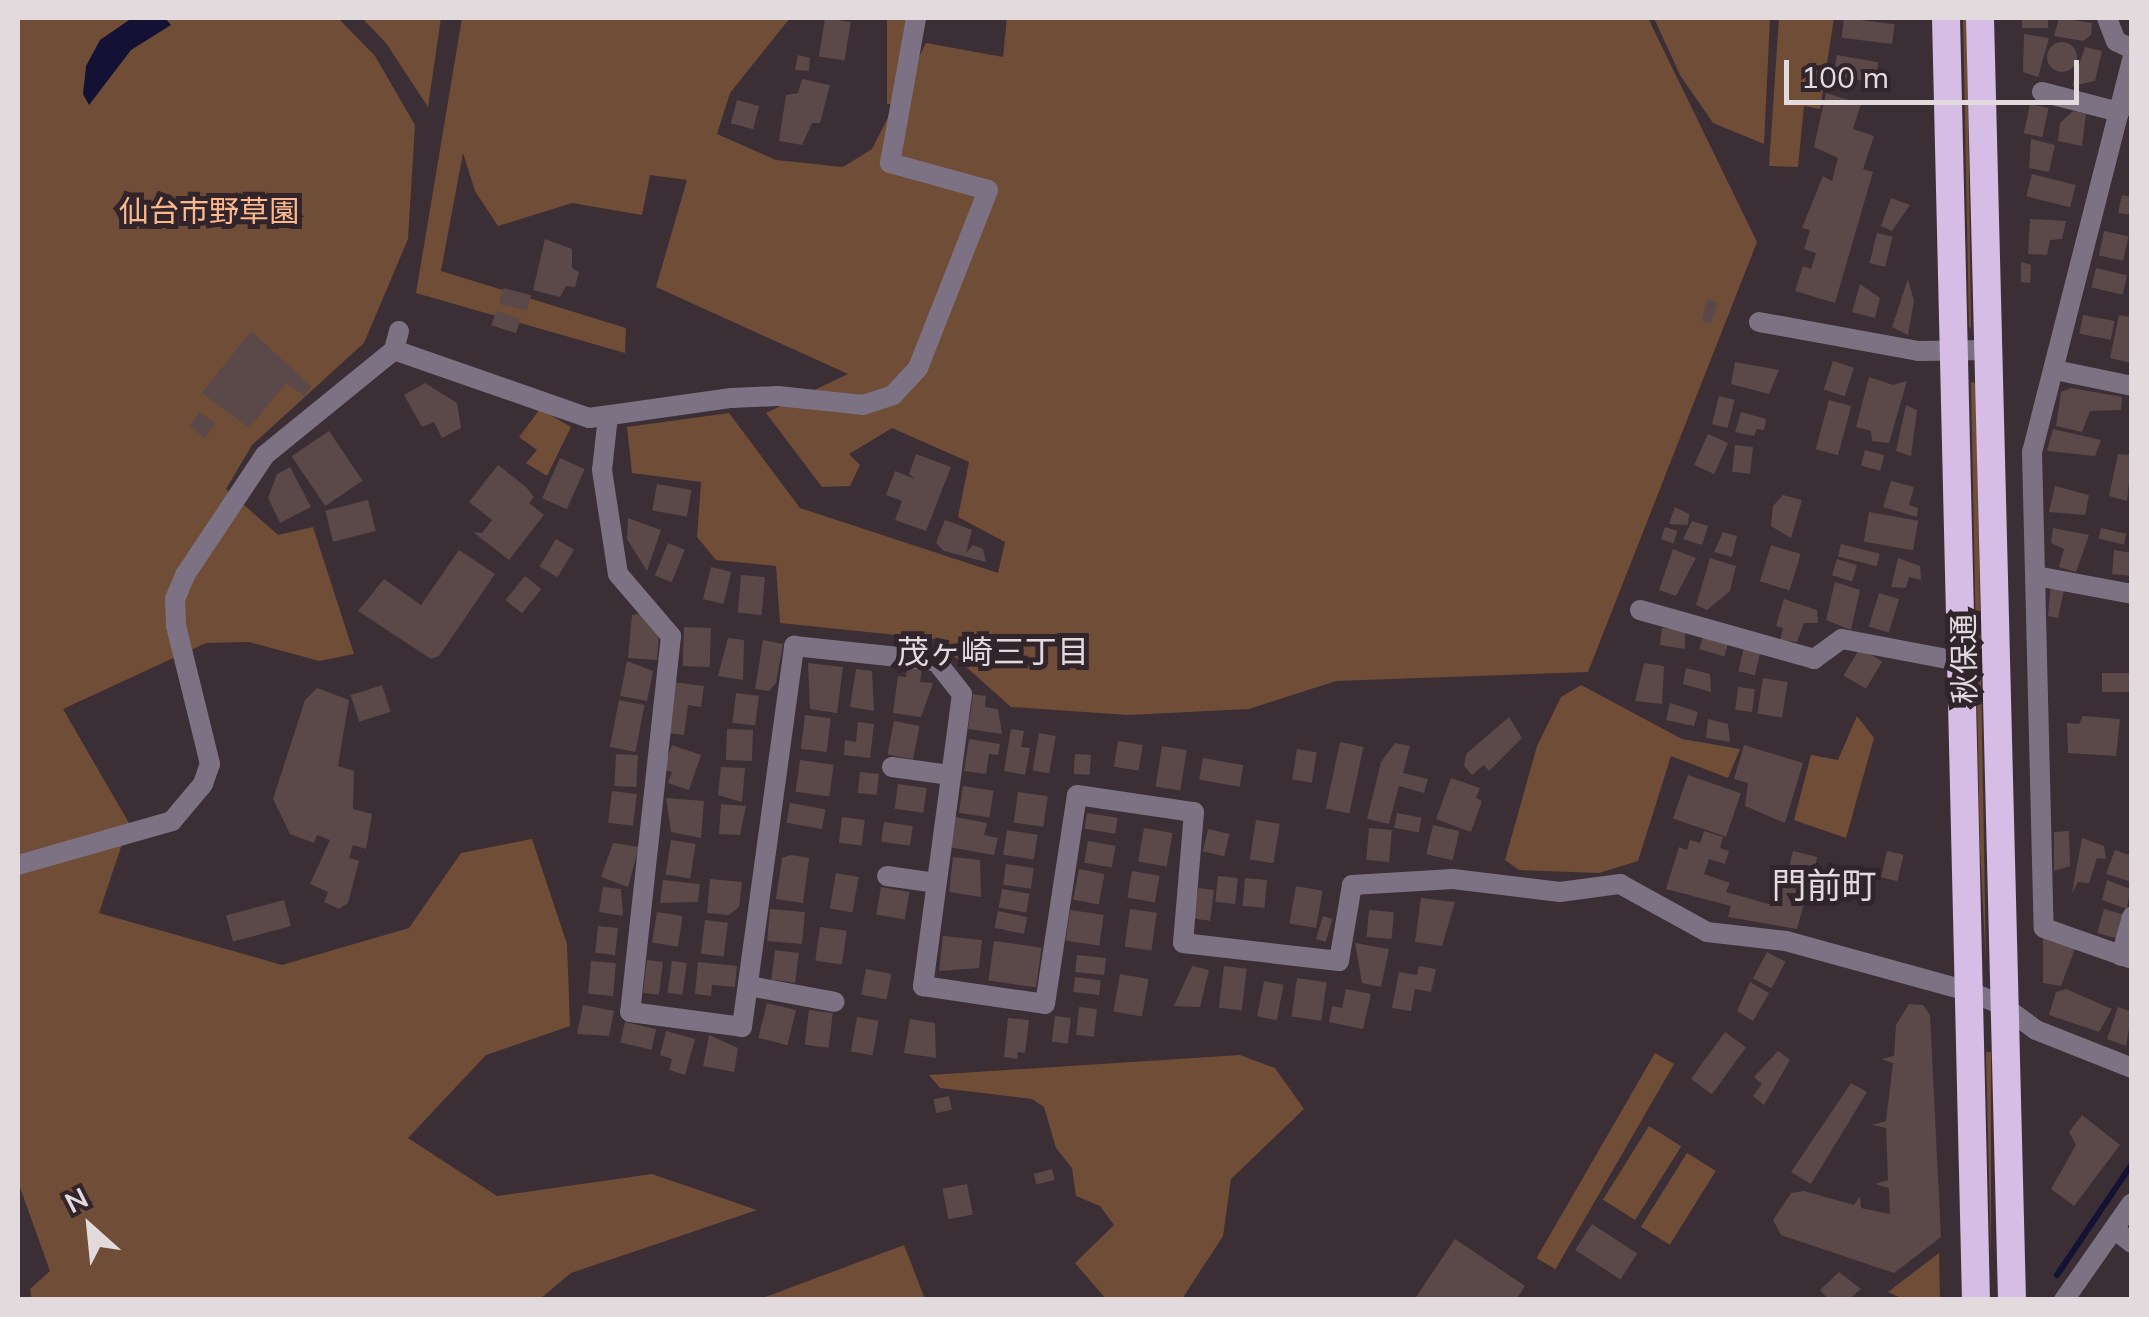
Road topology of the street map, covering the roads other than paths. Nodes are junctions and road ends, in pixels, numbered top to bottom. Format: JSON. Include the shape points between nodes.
{"nodes":[{"id":1,"x":916,"y":18,"type":"edge"},
{"id":2,"x":1946,"y":18,"type":"edge"},
{"id":3,"x":1980,"y":18,"type":"edge"},
{"id":4,"x":2107,"y":18,"type":"edge"},
{"id":5,"x":2132,"y":49,"type":"edge"},
{"id":6,"x":2132,"y":60,"type":"edge"},
{"id":7,"x":2042,"y":92,"type":"dead end"},
{"id":8,"x":2120,"y":112,"type":"junction"},
{"id":9,"x":1759,"y":322,"type":"dead end"},
{"id":10,"x":1988,"y":350,"type":"junction"},
{"id":11,"x":1953,"y":351,"type":"junction"},
{"id":12,"x":2055,"y":370,"type":"junction"},
{"id":13,"x":2132,"y":386,"type":"edge"},
{"id":14,"x":608,"y":416,"type":"junction"},
{"id":15,"x":2036,"y":576,"type":"junction"},
{"id":16,"x":2132,"y":594,"type":"edge"},
{"id":17,"x":1640,"y":610,"type":"dead end"},
{"id":18,"x":1963,"y":662,"type":"junction"},
{"id":19,"x":892,"y":767,"type":"dead end"},
{"id":20,"x":950,"y":775,"type":"junction"},
{"id":21,"x":18,"y":864,"type":"edge"},
{"id":22,"x":887,"y":876,"type":"dead end"},
{"id":23,"x":936,"y":884,"type":"junction"},
{"id":24,"x":2132,"y":918,"type":"edge"},
{"id":25,"x":2126,"y":958,"type":"edge"},
{"id":26,"x":749,"y":986,"type":"junction"},
{"id":27,"x":1968,"y":992,"type":"junction"},
{"id":28,"x":836,"y":1002,"type":"dead end"},
{"id":29,"x":2002,"y":1005,"type":"junction"},
{"id":30,"x":2132,"y":1068,"type":"edge"},
{"id":31,"x":2132,"y":1204,"type":"edge"},
{"id":32,"x":2114,"y":1229,"type":"junction"},
{"id":33,"x":2132,"y":1243,"type":"edge"},
{"id":34,"x":1976,"y":1300,"type":"edge"},
{"id":35,"x":2012,"y":1300,"type":"edge"},
{"id":36,"x":2064,"y":1300,"type":"edge"}],
"edges":[{"from":1,"to":14,"type":"street","via":[[890,163],[988,190],[918,368],[893,395],[863,405],[732,398]]},
{"from":2,"to":11,"type":"highway","name":"秋保通"},
{"from":3,"to":10,"type":"highway","name":"秋保通"},
{"from":4,"to":5,"type":"street","via":[[2116,42]]},
{"from":6,"to":8,"type":"street"},
{"from":7,"to":8,"type":"street"},
{"from":8,"to":12,"type":"street"},
{"from":9,"to":11,"type":"street"},
{"from":10,"to":11,"type":"street"},
{"from":10,"to":29,"type":"highway","name":"秋保通"},
{"from":11,"to":18,"type":"highway","name":"秋保通"},
{"from":12,"to":13,"type":"street"},
{"from":12,"to":15,"type":"street","via":[[2032,452]]},
{"from":14,"to":21,"type":"street","via":[[589,418],[512,395],[396,341],[265,455],[185,575],[175,599],[176,626],[210,764],[203,784],[172,821]]},
{"from":14,"to":26,"type":"street","via":[[602,470],[618,574],[671,636],[630,1012],[742,1027]]},
{"from":15,"to":16,"type":"street"},
{"from":15,"to":25,"type":"street","via":[[2044,928]]},
{"from":17,"to":18,"type":"street","via":[[1814,659],[1842,639]]},
{"from":18,"to":27,"type":"highway","name":"秋保通"},
{"from":19,"to":20,"type":"street"},
{"from":20,"to":23,"type":"street"},
{"from":20,"to":26,"type":"street","via":[[962,694],[936,661],[794,646]]},
{"from":22,"to":23,"type":"street"},
{"from":23,"to":27,"type":"street","via":[[923,986],[1045,1004],[1077,796],[1194,812],[1182,943],[1339,961],[1352,885],[1454,878],[1560,892],[1620,884],[1707,932],[1786,941]]},
{"from":24,"to":25,"type":"street"},
{"from":26,"to":28,"type":"street"},
{"from":27,"to":29,"type":"street"},
{"from":27,"to":34,"type":"highway","name":"秋保通"},
{"from":29,"to":30,"type":"street","via":[[2036,1030]]},
{"from":29,"to":35,"type":"highway","name":"秋保通"},
{"from":31,"to":32,"type":"street"},
{"from":32,"to":33,"type":"street"},
{"from":32,"to":36,"type":"street"}]}
